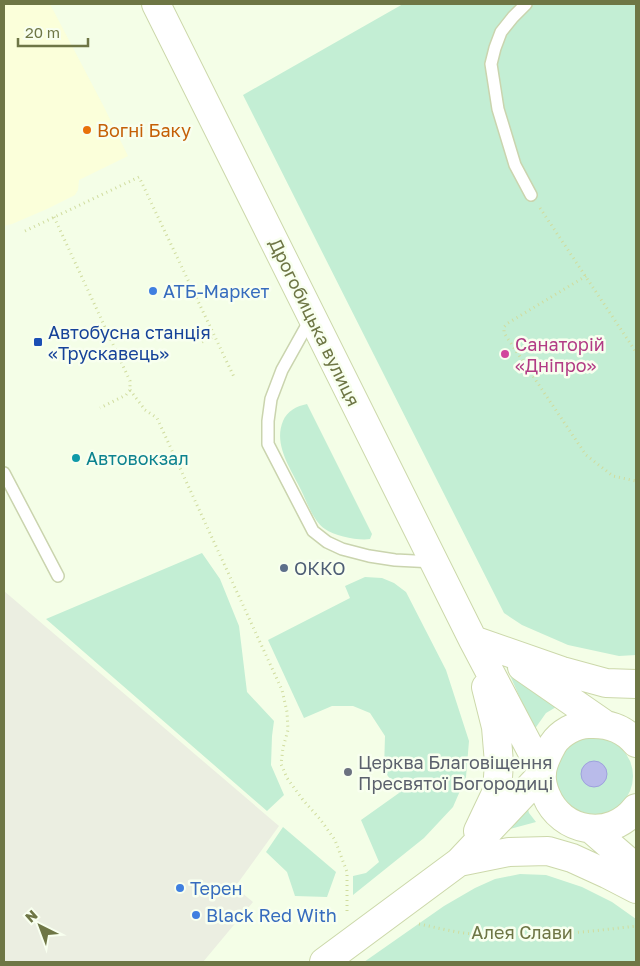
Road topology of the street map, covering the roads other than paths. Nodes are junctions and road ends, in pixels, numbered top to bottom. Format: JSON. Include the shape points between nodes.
{"nodes":[{"id":1,"x":156,"y":4,"type":"edge"},
{"id":2,"x":526,"y":4,"type":"edge"},
{"id":3,"x":531,"y":195,"type":"road end"},
{"id":4,"x":312,"y":316,"type":"junction"},
{"id":5,"x":4,"y":473,"type":"edge"},
{"id":6,"x":434,"y":562,"type":"junction"},
{"id":7,"x":58,"y":576,"type":"dead end"},
{"id":8,"x":473,"y":640,"type":"junction"},
{"id":9,"x":636,"y":684,"type":"edge"},
{"id":10,"x":636,"y":717,"type":"edge"},
{"id":11,"x":606,"y":724,"type":"junction"},
{"id":12,"x":636,"y":743,"type":"edge"},
{"id":13,"x":542,"y":773,"type":"junction"},
{"id":14,"x":636,"y":808,"type":"edge"},
{"id":15,"x":585,"y":827,"type":"junction"},
{"id":16,"x":459,"y":862,"type":"junction"},
{"id":17,"x":636,"y":868,"type":"edge"},
{"id":18,"x":636,"y":889,"type":"edge"},
{"id":19,"x":324,"y":962,"type":"edge"}],
"edges":[{"from":1,"to":4,"type":"main road","name":"Дрогобицька вулиця"},
{"from":2,"to":3,"type":"lane","via":[[501,32],[491,64],[503,128],[515,166]]},
{"from":4,"to":6,"type":"main road","name":"Дрогобицька вулиця"},
{"from":4,"to":6,"type":"lane","via":[[282,370],[271,399],[268,444],[313,531],[327,542],[369,556]]},
{"from":5,"to":7,"type":"lane"},
{"from":6,"to":8,"type":"main road","name":"Дрогобицька вулиця"},
{"from":8,"to":9,"type":"main road","via":[[606,683]]},
{"from":8,"to":11,"type":"main road","via":[[503,654]]},
{"from":8,"to":13,"type":"main road"},
{"from":8,"to":16,"type":"main road","via":[[496,727],[499,763],[497,791]]},
{"from":10,"to":11,"type":"main road"},
{"from":11,"to":12,"type":"main road","via":[[618,728]]},
{"from":11,"to":13,"type":"main road","via":[[586,724],[562,735],[547,755]]},
{"from":13,"to":15,"type":"main road","via":[[543,788],[556,812],[566,820]]},
{"from":13,"to":16,"type":"main road"},
{"from":14,"to":15,"type":"main road","via":[[626,819],[609,827]]},
{"from":15,"to":16,"type":"main road","via":[[523,841]]},
{"from":15,"to":17,"type":"main road"},
{"from":16,"to":18,"type":"main road","via":[[509,852],[548,851],[572,858]]},
{"from":16,"to":19,"type":"main road"}]}
